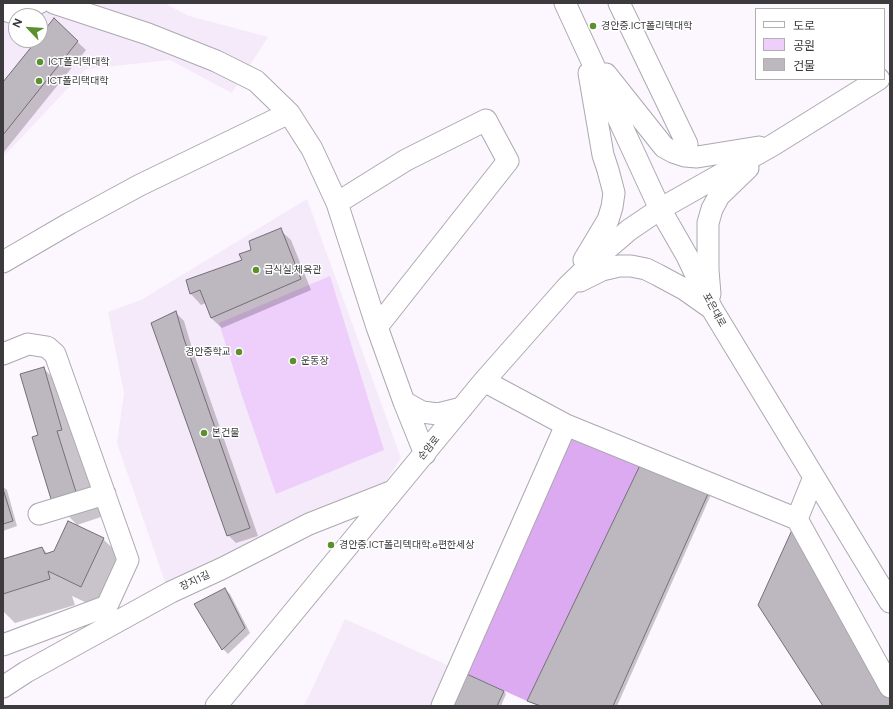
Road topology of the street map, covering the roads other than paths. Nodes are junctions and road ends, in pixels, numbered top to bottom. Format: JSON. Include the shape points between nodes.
{"nodes":[{"id":1,"x":39,"y":3,"type":"edge"},
{"id":2,"x":54,"y":3,"type":"edge"},
{"id":3,"x":565,"y":3,"type":"edge"},
{"id":4,"x":618,"y":3,"type":"edge"},
{"id":5,"x":23,"y":8,"type":"edge"},
{"id":6,"x":584,"y":47,"type":"junction"},
{"id":7,"x":877,"y":80,"type":"edge"},
{"id":8,"x":289,"y":113,"type":"junction"},
{"id":9,"x":773,"y":145,"type":"junction"},
{"id":10,"x":685,"y":156,"type":"junction"},
{"id":11,"x":337,"y":203,"type":"junction"},
{"id":12,"x":660,"y":209,"type":"junction"},
{"id":13,"x":3,"y":262,"type":"edge"},
{"id":14,"x":567,"y":287,"type":"junction"},
{"id":15,"x":712,"y":309,"type":"junction"},
{"id":16,"x":377,"y":327,"type":"junction"},
{"id":17,"x":3,"y":354,"type":"edge"},
{"id":18,"x":484,"y":381,"type":"junction"},
{"id":19,"x":404,"y":402,"type":"junction"},
{"id":20,"x":462,"y":408,"type":"junction"},
{"id":21,"x":566,"y":425,"type":"junction"},
{"id":22,"x":425,"y":454,"type":"junction"},
{"id":23,"x":814,"y":477,"type":"junction"},
{"id":24,"x":395,"y":490,"type":"junction"},
{"id":25,"x":105,"y":494,"type":"junction"},
{"id":26,"x":39,"y":514,"type":"dead end"},
{"id":27,"x":797,"y":519,"type":"junction"},
{"id":28,"x":890,"y":602,"type":"edge"},
{"id":29,"x":3,"y":645,"type":"edge"},
{"id":30,"x":3,"y":687,"type":"edge"},
{"id":31,"x":890,"y":687,"type":"edge"},
{"id":32,"x":216,"y":706,"type":"edge"},
{"id":33,"x":442,"y":706,"type":"edge"}],
"edges":[{"from":1,"to":5,"type":"street"},
{"from":2,"to":8,"type":"street","via":[[148,34],[216,61],[256,81]]},
{"from":3,"to":6,"type":"street","name":"포은대로"},
{"from":4,"to":10,"type":"street","via":[[687,144]]},
{"from":6,"to":10,"type":"street","via":[[664,147]]},
{"from":6,"to":12,"type":"street","name":"포은대로"},
{"from":6,"to":14,"type":"street","via":[[603,155],[614,193],[608,220]]},
{"from":7,"to":9,"type":"street"},
{"from":8,"to":11,"type":"street","via":[[312,149]]},
{"from":8,"to":13,"type":"street","via":[[140,186]]},
{"from":9,"to":10,"type":"street","via":[[715,155]]},
{"from":9,"to":12,"type":"street","name":"순암로"},
{"from":9,"to":15,"type":"street","via":[[719,196],[712,209],[708,222],[708,270]]},
{"from":11,"to":16,"type":"street"},
{"from":11,"to":16,"type":"street","via":[[406,160],[486,120],[508,161]]},
{"from":12,"to":14,"type":"street","name":"순암로","via":[[629,230]]},
{"from":12,"to":15,"type":"street","name":"포은대로","via":[[687,256]]},
{"from":14,"to":15,"type":"street","via":[[602,270],[631,266],[658,274]]},
{"from":14,"to":18,"type":"street","name":"순암로"},
{"from":15,"to":23,"type":"street","name":"포은대로"},
{"from":16,"to":19,"type":"street"},
{"from":17,"to":25,"type":"street","via":[[28,344],[47,347],[55,354]]},
{"from":18,"to":20,"type":"street","name":"순암로"},
{"from":18,"to":21,"type":"street"},
{"from":19,"to":20,"type":"street","via":[[422,412],[438,414]]},
{"from":19,"to":22,"type":"street"},
{"from":20,"to":22,"type":"street","name":"순암로"},
{"from":21,"to":27,"type":"street"},
{"from":21,"to":33,"type":"street"},
{"from":22,"to":24,"type":"street","name":"순암로"},
{"from":23,"to":27,"type":"street"},
{"from":23,"to":28,"type":"street","name":"포은대로"},
{"from":24,"to":30,"type":"street","name":"장지1길","via":[[309,524],[171,592]]},
{"from":24,"to":32,"type":"street","name":"순암로"},
{"from":25,"to":26,"type":"street"},
{"from":25,"to":29,"type":"street","via":[[128,560],[107,606]]},
{"from":27,"to":31,"type":"street"}]}
